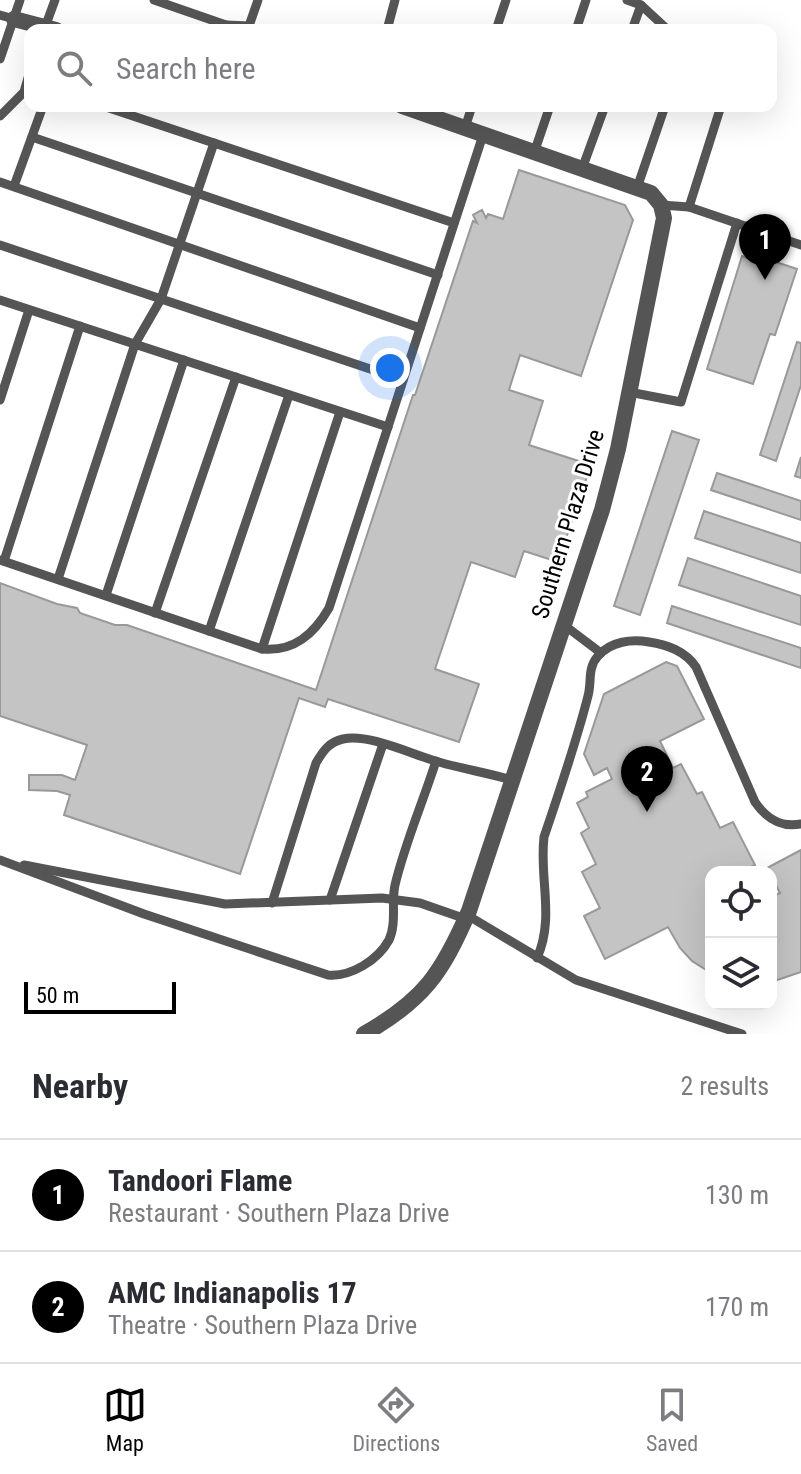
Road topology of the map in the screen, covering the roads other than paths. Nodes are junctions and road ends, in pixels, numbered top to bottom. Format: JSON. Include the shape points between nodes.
{"nodes":[{"id":1,"x":20,"y":0,"type":"edge"},
{"id":2,"x":55,"y":0,"type":"edge"},
{"id":3,"x":154,"y":0,"type":"edge"},
{"id":4,"x":258,"y":0,"type":"edge"},
{"id":5,"x":395,"y":0,"type":"edge"},
{"id":6,"x":506,"y":0,"type":"edge"},
{"id":7,"x":586,"y":0,"type":"edge"},
{"id":8,"x":627,"y":0,"type":"edge"},
{"id":9,"x":641,"y":5,"type":"junction"},
{"id":10,"x":7,"y":17,"type":"edge"},
{"id":11,"x":32,"y":24,"type":"edge"},
{"id":12,"x":50,"y":24,"type":"edge"},
{"id":13,"x":216,"y":24,"type":"edge"},
{"id":14,"x":250,"y":24,"type":"edge"},
{"id":15,"x":389,"y":24,"type":"edge"},
{"id":16,"x":498,"y":24,"type":"edge"},
{"id":17,"x":578,"y":24,"type":"edge"},
{"id":18,"x":634,"y":24,"type":"edge"},
{"id":19,"x":662,"y":24,"type":"edge"},
{"id":20,"x":0,"y":59,"type":"edge"},
{"id":21,"x":24,"y":92,"type":"edge"},
{"id":22,"x":41,"y":112,"type":"edge"},
{"id":23,"x":121,"y":112,"type":"edge"},
{"id":24,"x":419,"y":112,"type":"edge"},
{"id":25,"x":470,"y":112,"type":"edge"},
{"id":26,"x":548,"y":112,"type":"edge"},
{"id":27,"x":603,"y":112,"type":"edge"},
{"id":28,"x":663,"y":112,"type":"edge"},
{"id":29,"x":719,"y":112,"type":"edge"},
{"id":30,"x":0,"y":116,"type":"edge"},
{"id":31,"x":465,"y":128,"type":"junction"},
{"id":32,"x":483,"y":135,"type":"junction"},
{"id":33,"x":32,"y":137,"type":"junction"},
{"id":34,"x":214,"y":143,"type":"junction"},
{"id":35,"x":534,"y":153,"type":"junction"},
{"id":36,"x":582,"y":169,"type":"junction"},
{"id":37,"x":0,"y":182,"type":"edge"},
{"id":38,"x":14,"y":186,"type":"junction"},
{"id":39,"x":637,"y":188,"type":"junction"},
{"id":40,"x":197,"y":192,"type":"junction"},
{"id":41,"x":661,"y":205,"type":"junction"},
{"id":42,"x":689,"y":207,"type":"junction"},
{"id":43,"x":454,"y":223,"type":"junction"},
{"id":44,"x":737,"y":223,"type":"junction"},
{"id":45,"x":180,"y":244,"type":"junction"},
{"id":46,"x":0,"y":245,"type":"edge"},
{"id":47,"x":801,"y":245,"type":"edge"},
{"id":48,"x":438,"y":275,"type":"junction"},
{"id":49,"x":161,"y":299,"type":"junction"},
{"id":50,"x":0,"y":300,"type":"edge"},
{"id":51,"x":29,"y":310,"type":"junction"},
{"id":52,"x":80,"y":326,"type":"junction"},
{"id":53,"x":420,"y":328,"type":"junction"},
{"id":54,"x":135,"y":344,"type":"junction"},
{"id":55,"x":184,"y":360,"type":"junction"},
{"id":56,"x":236,"y":377,"type":"junction"},
{"id":57,"x":403,"y":380,"type":"junction"},
{"id":58,"x":629,"y":392,"type":"junction"},
{"id":59,"x":289,"y":395,"type":"junction"},
{"id":60,"x":0,"y":400,"type":"edge"},
{"id":61,"x":340,"y":412,"type":"junction"},
{"id":62,"x":388,"y":427,"type":"junction"},
{"id":63,"x":2,"y":560,"type":"edge"},
{"id":64,"x":58,"y":579,"type":"junction"},
{"id":65,"x":106,"y":595,"type":"junction"},
{"id":66,"x":155,"y":613,"type":"junction"},
{"id":67,"x":564,"y":625,"type":"junction"},
{"id":68,"x":209,"y":631,"type":"junction"},
{"id":69,"x":262,"y":649,"type":"junction"},
{"id":70,"x":601,"y":653,"type":"junction"},
{"id":71,"x":383,"y":744,"type":"junction"},
{"id":72,"x":436,"y":761,"type":"junction"},
{"id":73,"x":512,"y":780,"type":"junction"},
{"id":74,"x":801,"y":824,"type":"edge"},
{"id":75,"x":0,"y":860,"type":"edge"},
{"id":76,"x":392,"y":899,"type":"junction"},
{"id":77,"x":330,"y":900,"type":"junction"},
{"id":78,"x":272,"y":903,"type":"junction"},
{"id":79,"x":466,"y":917,"type":"junction"},
{"id":80,"x":537,"y":958,"type":"junction"},
{"id":81,"x":364,"y":1034,"type":"edge"},
{"id":82,"x":742,"y":1034,"type":"edge"}],
"edges":[{"from":1,"to":10,"type":"lane"},
{"from":2,"to":12,"type":"lane"},
{"from":3,"to":13,"type":"lane"},
{"from":4,"to":14,"type":"lane"},
{"from":5,"to":15,"type":"lane"},
{"from":6,"to":16,"type":"lane"},
{"from":7,"to":17,"type":"lane"},
{"from":8,"to":9,"type":"lane"},
{"from":9,"to":18,"type":"lane"},
{"from":9,"to":19,"type":"lane"},
{"from":10,"to":11,"type":"street"},
{"from":10,"to":20,"type":"lane"},
{"from":21,"to":30,"type":"lane"},
{"from":22,"to":33,"type":"lane"},
{"from":23,"to":34,"type":"lane"},
{"from":24,"to":31,"type":"street"},
{"from":25,"to":31,"type":"lane"},
{"from":26,"to":35,"type":"lane"},
{"from":27,"to":36,"type":"lane"},
{"from":28,"to":39,"type":"lane"},
{"from":29,"to":42,"type":"lane"},
{"from":31,"to":32,"type":"street"},
{"from":32,"to":35,"type":"street"},
{"from":32,"to":43,"type":"lane"},
{"from":33,"to":38,"type":"lane"},
{"from":33,"to":40,"type":"lane"},
{"from":34,"to":40,"type":"lane"},
{"from":34,"to":43,"type":"lane"},
{"from":35,"to":36,"type":"street"},
{"from":36,"to":39,"type":"street"},
{"from":37,"to":38,"type":"lane"},
{"from":38,"to":45,"type":"lane"},
{"from":39,"to":41,"type":"street","via":[[651,193]]},
{"from":40,"to":45,"type":"lane"},
{"from":40,"to":48,"type":"lane"},
{"from":41,"to":42,"type":"lane"},
{"from":41,"to":58,"type":"street","name":"Southern Plaza Drive","via":[[664,218]]},
{"from":42,"to":44,"type":"lane"},
{"from":43,"to":48,"type":"lane"},
{"from":44,"to":47,"type":"lane"},
{"from":44,"to":58,"type":"lane","via":[[681,402]]},
{"from":45,"to":49,"type":"lane"},
{"from":45,"to":53,"type":"lane"},
{"from":46,"to":49,"type":"lane"},
{"from":48,"to":53,"type":"lane"},
{"from":49,"to":54,"type":"lane"},
{"from":49,"to":57,"type":"lane"},
{"from":50,"to":51,"type":"lane"},
{"from":51,"to":52,"type":"lane"},
{"from":51,"to":60,"type":"lane"},
{"from":52,"to":54,"type":"lane"},
{"from":52,"to":63,"type":"lane"},
{"from":53,"to":57,"type":"lane"},
{"from":54,"to":55,"type":"lane"},
{"from":54,"to":64,"type":"lane"},
{"from":55,"to":56,"type":"lane"},
{"from":55,"to":65,"type":"lane"},
{"from":56,"to":59,"type":"lane"},
{"from":56,"to":66,"type":"lane"},
{"from":57,"to":62,"type":"lane"},
{"from":58,"to":67,"type":"street","name":"Southern Plaza Drive","via":[[602,510]]},
{"from":59,"to":61,"type":"lane"},
{"from":59,"to":68,"type":"lane"},
{"from":61,"to":62,"type":"lane"},
{"from":61,"to":69,"type":"lane"},
{"from":62,"to":69,"type":"lane","via":[[320,624],[306,638],[277,651]]},
{"from":63,"to":64,"type":"lane"},
{"from":64,"to":65,"type":"lane"},
{"from":65,"to":66,"type":"lane"},
{"from":66,"to":68,"type":"lane"},
{"from":67,"to":70,"type":"lane"},
{"from":67,"to":73,"type":"street","name":"Southern Plaza Drive"},
{"from":68,"to":69,"type":"lane"},
{"from":70,"to":74,"type":"lane","via":[[637,640],[690,657],[764,816],[791,826]]},
{"from":70,"to":80,"type":"lane","via":[[591,667],[588,698],[544,837],[547,918]]},
{"from":71,"to":72,"type":"lane"},
{"from":71,"to":77,"type":"lane"},
{"from":71,"to":78,"type":"lane","via":[[344,738],[323,750]]},
{"from":72,"to":73,"type":"lane"},
{"from":72,"to":76,"type":"lane"},
{"from":73,"to":79,"type":"street","name":"Southern Plaza Drive"},
{"from":75,"to":76,"type":"lane","via":[[144,914],[338,976],[362,967],[383,948],[393,928]]},
{"from":75,"to":78,"type":"lane","via":[[225,904]]},
{"from":76,"to":77,"type":"lane"},
{"from":76,"to":79,"type":"lane"},
{"from":77,"to":78,"type":"lane"},
{"from":79,"to":80,"type":"lane"},
{"from":79,"to":81,"type":"street","name":"Southern Plaza Drive","via":[[427,988],[393,1018]]},
{"from":80,"to":82,"type":"lane","via":[[576,980]]}]}
